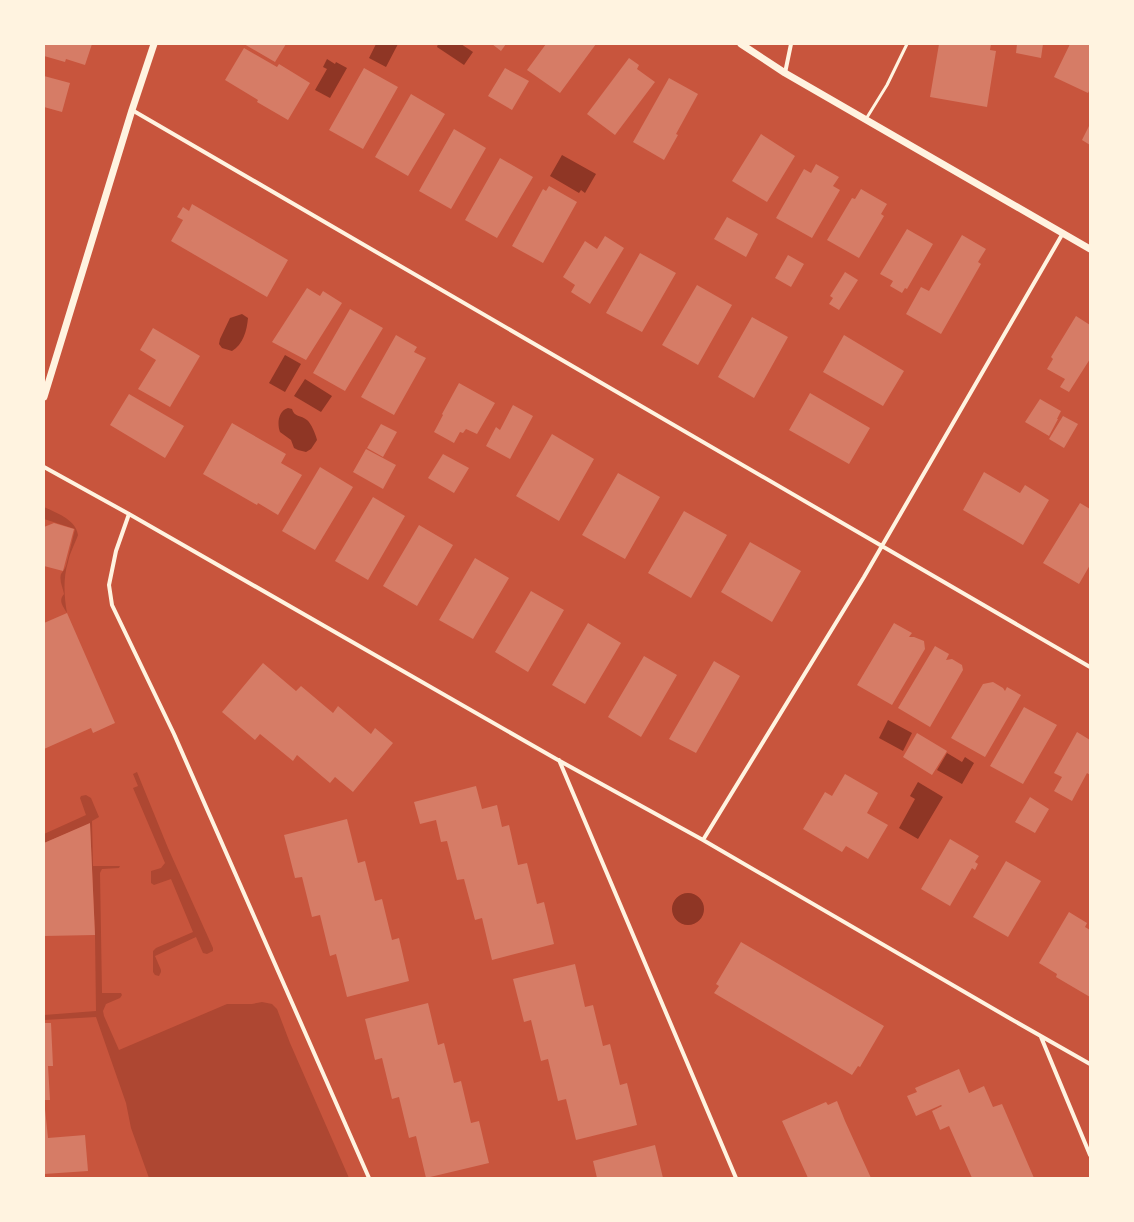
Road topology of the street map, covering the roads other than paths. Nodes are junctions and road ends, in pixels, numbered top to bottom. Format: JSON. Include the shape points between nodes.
{"nodes":[{"id":1,"x":154,"y":44,"type":"edge"},
{"id":2,"x":741,"y":44,"type":"edge"},
{"id":3,"x":790,"y":44,"type":"edge"},
{"id":4,"x":907,"y":44,"type":"edge"},
{"id":5,"x":785,"y":73,"type":"junction"},
{"id":6,"x":132,"y":110,"type":"junction"},
{"id":7,"x":866,"y":119,"type":"junction"},
{"id":8,"x":1063,"y":233,"type":"junction"},
{"id":9,"x":1090,"y":249,"type":"edge"},
{"id":10,"x":44,"y":397,"type":"edge"},
{"id":11,"x":44,"y":467,"type":"edge"},
{"id":12,"x":129,"y":514,"type":"junction"},
{"id":13,"x":882,"y":546,"type":"junction"},
{"id":14,"x":1090,"y":667,"type":"edge"},
{"id":15,"x":558,"y":760,"type":"junction"},
{"id":16,"x":703,"y":840,"type":"junction"},
{"id":17,"x":1041,"y":1037,"type":"junction"},
{"id":18,"x":1090,"y":1064,"type":"edge"},
{"id":19,"x":1090,"y":1155,"type":"edge"},
{"id":20,"x":369,"y":1178,"type":"edge"},
{"id":21,"x":736,"y":1178,"type":"edge"}],
"edges":[{"from":1,"to":6,"type":"street"},
{"from":2,"to":5,"type":"street"},
{"from":3,"to":5,"type":"street"},
{"from":4,"to":7,"type":"lane","via":[[887,85]]},
{"from":5,"to":7,"type":"street"},
{"from":6,"to":10,"type":"street"},
{"from":6,"to":13,"type":"street"},
{"from":7,"to":8,"type":"street"},
{"from":8,"to":9,"type":"street"},
{"from":8,"to":13,"type":"street"},
{"from":11,"to":12,"type":"street"},
{"from":12,"to":15,"type":"street"},
{"from":12,"to":20,"type":"street","via":[[116,552],[109,585],[112,604],[174,734]]},
{"from":13,"to":14,"type":"street"},
{"from":13,"to":16,"type":"street"},
{"from":15,"to":16,"type":"street"},
{"from":15,"to":21,"type":"street"},
{"from":16,"to":17,"type":"street"},
{"from":17,"to":18,"type":"street"},
{"from":17,"to":19,"type":"street"}]}
